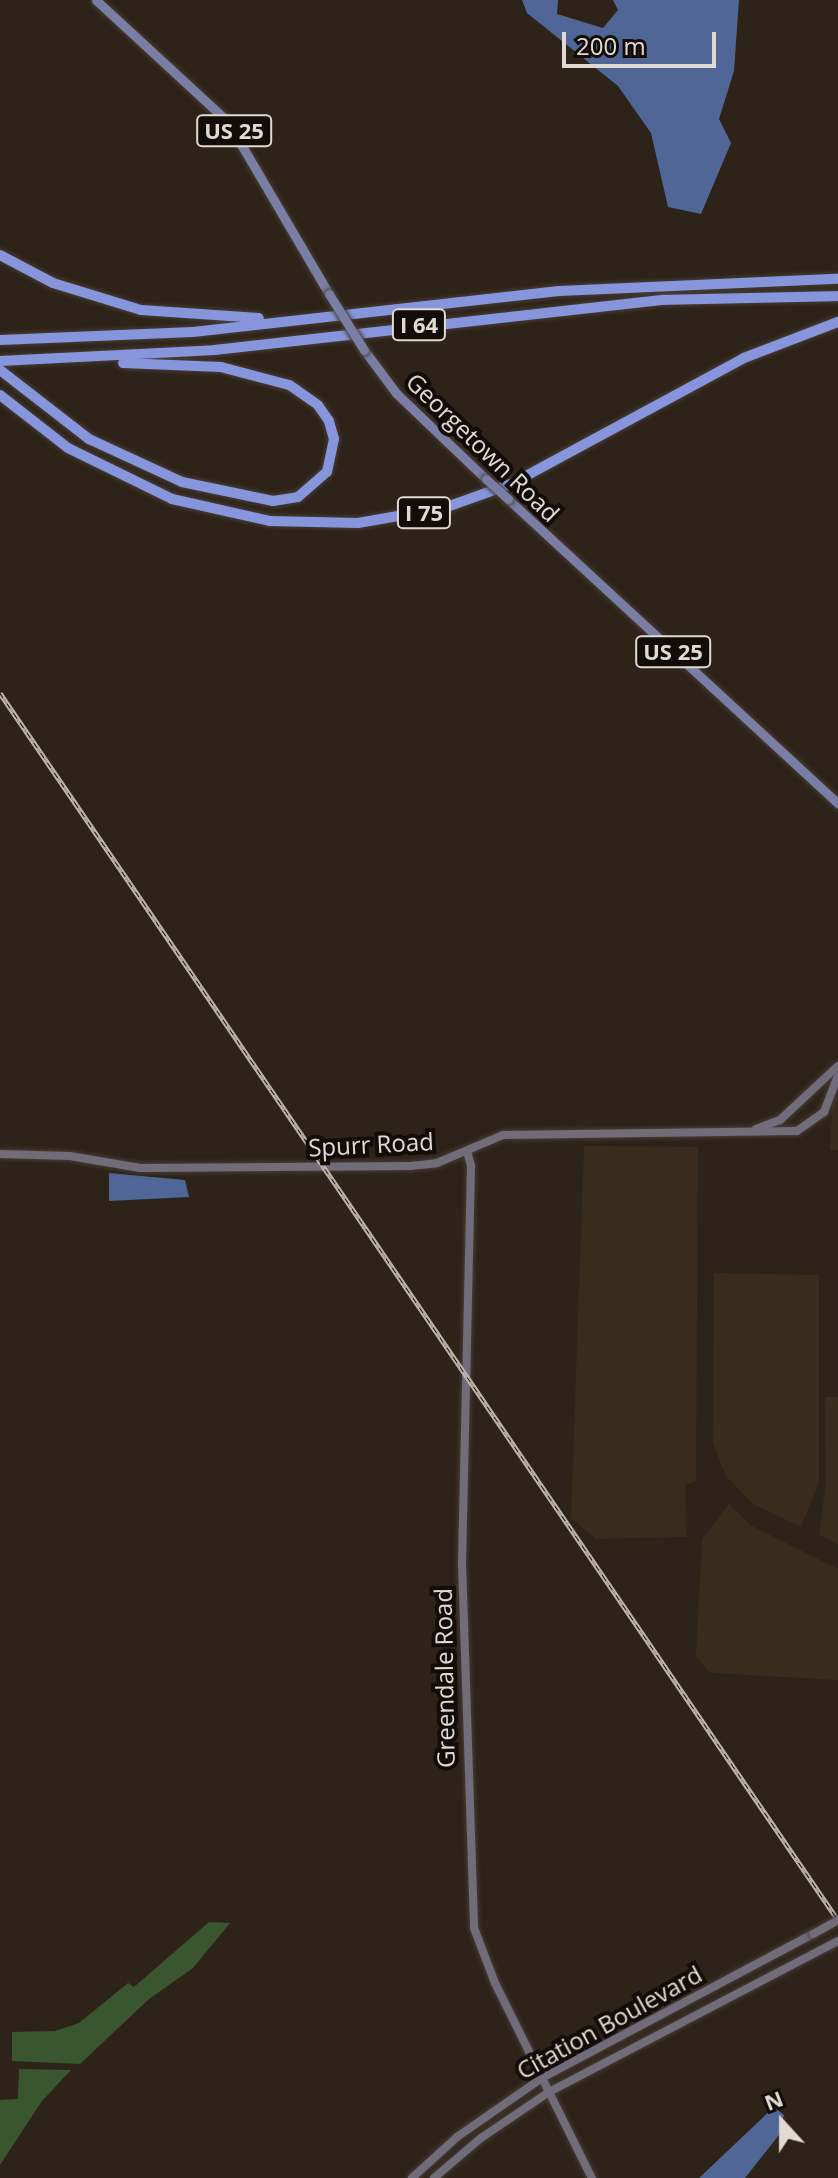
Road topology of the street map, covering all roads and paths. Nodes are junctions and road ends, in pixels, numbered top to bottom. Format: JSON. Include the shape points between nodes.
{"nodes":[{"id":1,"x":96,"y":0,"type":"edge"},
{"id":2,"x":0,"y":255,"type":"edge"},
{"id":3,"x":838,"y":279,"type":"edge"},
{"id":4,"x":838,"y":296,"type":"edge"},
{"id":5,"x":365,"y":312,"type":"junction"},
{"id":6,"x":838,"y":322,"type":"edge"},
{"id":7,"x":0,"y":340,"type":"edge"},
{"id":8,"x":65,"y":360,"type":"junction"},
{"id":9,"x":0,"y":361,"type":"edge"},
{"id":10,"x":0,"y":370,"type":"edge"},
{"id":11,"x":0,"y":395,"type":"edge"},
{"id":12,"x":838,"y":804,"type":"edge"},
{"id":13,"x":838,"y":1066,"type":"edge"},
{"id":14,"x":838,"y":1076,"type":"edge"},
{"id":15,"x":740,"y":1133,"type":"junction"},
{"id":16,"x":467,"y":1151,"type":"junction"},
{"id":17,"x":0,"y":1154,"type":"edge"},
{"id":18,"x":838,"y":1920,"type":"edge"},
{"id":19,"x":838,"y":1941,"type":"edge"},
{"id":20,"x":542,"y":2078,"type":"junction"},
{"id":21,"x":549,"y":2092,"type":"junction"},
{"id":22,"x":412,"y":2178,"type":"edge"},
{"id":23,"x":434,"y":2178,"type":"edge"},
{"id":24,"x":592,"y":2178,"type":"edge"}],
"edges":[{"from":1,"to":12,"type":"main road","name":"Georgetown Road","number":"US 25","bridge":true,"via":[[228,122],[329,294],[396,393]]},
{"from":2,"to":5,"type":"highway","via":[[53,283],[174,315],[231,319]]},
{"from":3,"to":5,"type":"highway","number":"I 64","via":[[559,291]]},
{"from":4,"to":8,"type":"highway","number":"I 64","via":[[556,309],[215,350]]},
{"from":5,"to":7,"type":"highway","number":"I 64","via":[[130,336]]},
{"from":6,"to":11,"type":"highway","number":"I 75","via":[[744,358],[511,484],[444,508],[358,523],[270,521],[172,499],[68,448]]},
{"from":8,"to":9,"type":"highway","number":"I 64"},
{"from":8,"to":10,"type":"highway","via":[[221,367],[289,385],[318,405],[329,421],[334,439],[327,472],[298,497],[273,501],[182,482],[89,439]]},
{"from":13,"to":15,"type":"street","name":"Spurr Road","via":[[780,1120]]},
{"from":14,"to":15,"type":"street","name":"Spurr Road","via":[[824,1112],[804,1129]]},
{"from":15,"to":16,"type":"street","name":"Spurr Road","via":[[503,1135]]},
{"from":16,"to":17,"type":"street","name":"Spurr Road","via":[[424,1165],[200,1169]]},
{"from":16,"to":20,"type":"street","name":"Greendale Road","via":[[471,1166],[462,1563],[474,1928]]},
{"from":18,"to":20,"type":"street","name":"Citation Boulevard","bridge":true},
{"from":19,"to":21,"type":"street","name":"Citation Boulevard"},
{"from":20,"to":21,"type":"street","name":"Greendale Road"},
{"from":20,"to":22,"type":"street","name":"Citation Boulevard","via":[[457,2137]]},
{"from":21,"to":23,"type":"street","name":"Citation Boulevard"},
{"from":21,"to":24,"type":"street","name":"Greendale Road"}]}
